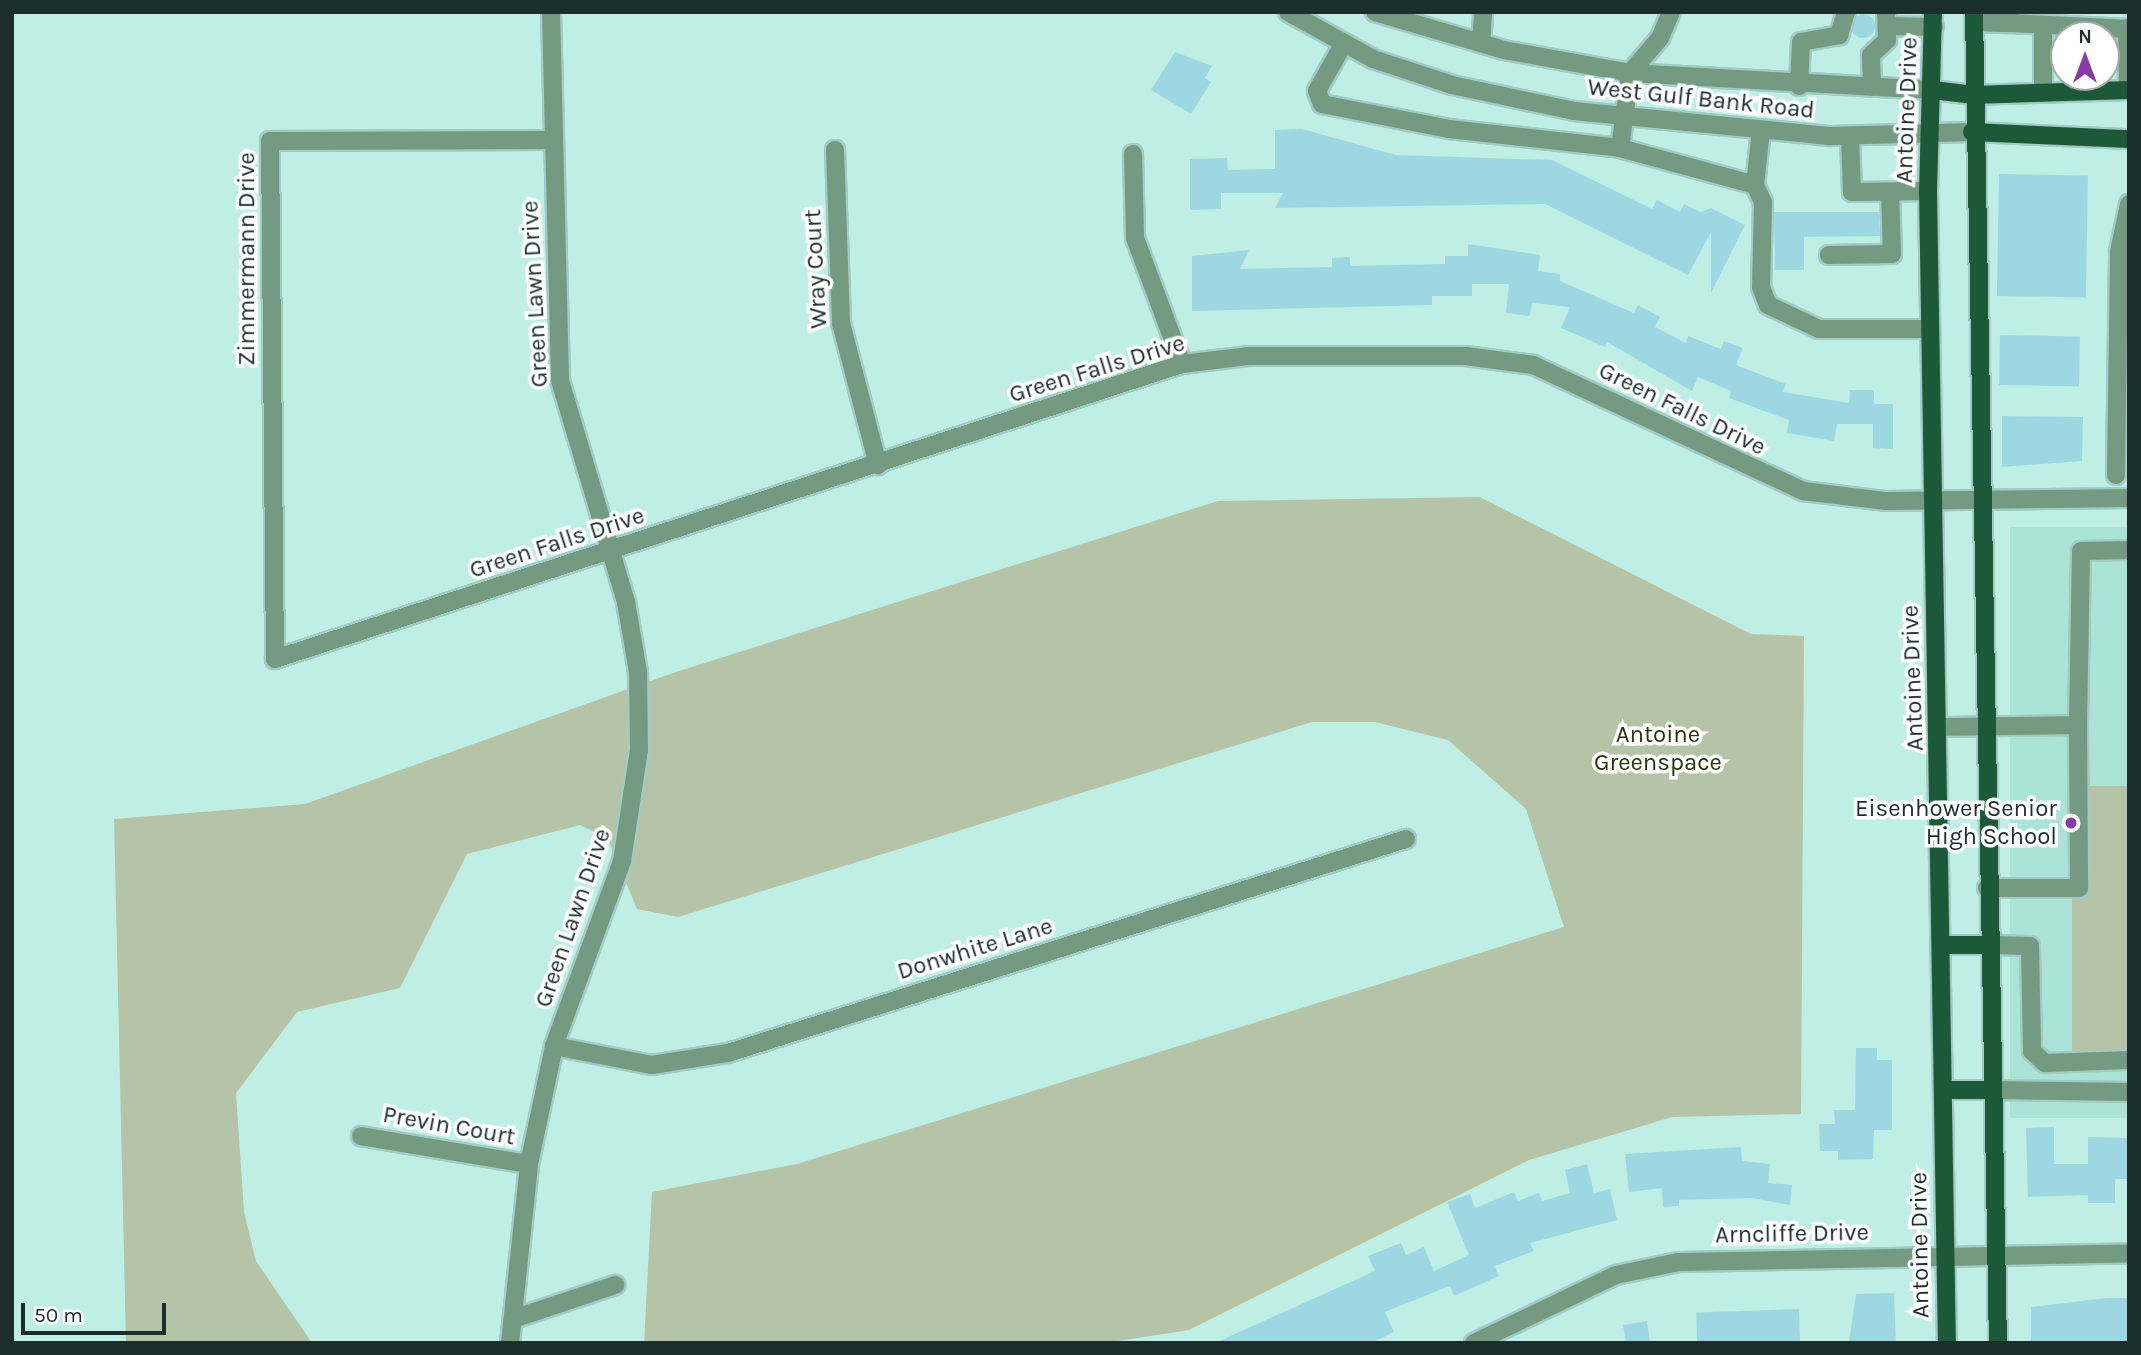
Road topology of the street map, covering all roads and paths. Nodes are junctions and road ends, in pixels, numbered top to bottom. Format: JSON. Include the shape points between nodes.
{"nodes":[{"id":1,"x":551,"y":12,"type":"edge"},
{"id":2,"x":1287,"y":12,"type":"edge"},
{"id":3,"x":1375,"y":12,"type":"edge"},
{"id":4,"x":1483,"y":12,"type":"edge"},
{"id":5,"x":1671,"y":12,"type":"edge"},
{"id":6,"x":1846,"y":12,"type":"edge"},
{"id":7,"x":1974,"y":17,"type":"edge"},
{"id":8,"x":2010,"y":18,"type":"edge"},
{"id":9,"x":1887,"y":19,"type":"edge"},
{"id":10,"x":1934,"y":19,"type":"edge"},
{"id":11,"x":1433,"y":21,"type":"edge"},
{"id":12,"x":2043,"y":25,"type":"junction"},
{"id":13,"x":2128,"y":29,"type":"edge"},
{"id":14,"x":1344,"y":43,"type":"junction"},
{"id":15,"x":1481,"y":43,"type":"junction"},
{"id":16,"x":1630,"y":72,"type":"junction"},
{"id":17,"x":1799,"y":86,"type":"junction"},
{"id":18,"x":1872,"y":87,"type":"junction"},
{"id":19,"x":2043,"y":88,"type":"junction"},
{"id":20,"x":1933,"y":90,"type":"junction"},
{"id":21,"x":2128,"y":90,"type":"edge"},
{"id":22,"x":1972,"y":95,"type":"junction"},
{"id":23,"x":1625,"y":117,"type":"junction"},
{"id":24,"x":1931,"y":130,"type":"junction"},
{"id":25,"x":1761,"y":131,"type":"junction"},
{"id":26,"x":1972,"y":132,"type":"junction"},
{"id":27,"x":1850,"y":136,"type":"junction"},
{"id":28,"x":2129,"y":139,"type":"edge"},
{"id":29,"x":552,"y":140,"type":"junction"},
{"id":30,"x":1619,"y":148,"type":"junction"},
{"id":31,"x":835,"y":150,"type":"dead end"},
{"id":32,"x":1133,"y":154,"type":"dead end"},
{"id":33,"x":1755,"y":186,"type":"junction"},
{"id":34,"x":1890,"y":191,"type":"junction"},
{"id":35,"x":1928,"y":191,"type":"junction"},
{"id":36,"x":2129,"y":204,"type":"edge"},
{"id":37,"x":1829,"y":255,"type":"dead end"},
{"id":38,"x":1930,"y":329,"type":"junction"},
{"id":39,"x":1182,"y":364,"type":"junction"},
{"id":40,"x":878,"y":465,"type":"junction"},
{"id":41,"x":2116,"y":475,"type":"dead end"},
{"id":42,"x":2129,"y":498,"type":"edge"},
{"id":43,"x":1982,"y":499,"type":"junction"},
{"id":44,"x":1931,"y":500,"type":"junction"},
{"id":45,"x":2129,"y":550,"type":"edge"},
{"id":46,"x":608,"y":552,"type":"junction"},
{"id":47,"x":275,"y":659,"type":"joint"},
{"id":48,"x":2078,"y":725,"type":"junction"},
{"id":49,"x":1940,"y":727,"type":"junction"},
{"id":50,"x":1983,"y":727,"type":"junction"},
{"id":51,"x":1406,"y":839,"type":"dead end"},
{"id":52,"x":1987,"y":888,"type":"junction"},
{"id":53,"x":1942,"y":945,"type":"junction"},
{"id":54,"x":1989,"y":945,"type":"junction"},
{"id":55,"x":554,"y":1046,"type":"junction"},
{"id":56,"x":2129,"y":1060,"type":"edge"},
{"id":57,"x":1943,"y":1090,"type":"junction"},
{"id":58,"x":1992,"y":1090,"type":"junction"},
{"id":59,"x":2129,"y":1092,"type":"edge"},
{"id":60,"x":361,"y":1136,"type":"dead end"},
{"id":61,"x":529,"y":1164,"type":"junction"},
{"id":62,"x":2129,"y":1253,"type":"edge"},
{"id":63,"x":1996,"y":1255,"type":"junction"},
{"id":64,"x":1944,"y":1256,"type":"junction"},
{"id":65,"x":614,"y":1285,"type":"dead end"},
{"id":66,"x":513,"y":1319,"type":"junction"},
{"id":67,"x":510,"y":1343,"type":"edge"},
{"id":68,"x":1474,"y":1343,"type":"edge"},
{"id":69,"x":1947,"y":1343,"type":"edge"},
{"id":70,"x":1998,"y":1343,"type":"edge"}],
"edges":[{"from":1,"to":29,"type":"street","name":"Green Lawn Drive"},
{"from":2,"to":14,"type":"street","name":"West Gulf Bank Road"},
{"from":3,"to":11,"type":"street","name":"West Gulf Bank Road"},
{"from":4,"to":15,"type":"street"},
{"from":5,"to":16,"type":"street","via":[[1660,38]]},
{"from":6,"to":17,"type":"street","via":[[1839,35],[1801,42]]},
{"from":7,"to":8,"type":"street"},
{"from":7,"to":22,"type":"main road"},
{"from":8,"to":12,"type":"street"},
{"from":9,"to":10,"type":"street"},
{"from":9,"to":18,"type":"street","via":[[1887,40],[1871,55]]},
{"from":10,"to":20,"type":"main road","name":"Antoine Drive"},
{"from":11,"to":15,"type":"street","name":"West Gulf Bank Road"},
{"from":12,"to":13,"type":"street"},
{"from":12,"to":19,"type":"street"},
{"from":13,"to":21,"type":"street"},
{"from":14,"to":23,"type":"street","name":"West Gulf Bank Road","via":[[1452,85]]},
{"from":14,"to":30,"type":"street","via":[[1317,91],[1322,104],[1449,129]]},
{"from":15,"to":16,"type":"street","name":"West Gulf Bank Road"},
{"from":16,"to":17,"type":"street","name":"West Gulf Bank Road"},
{"from":16,"to":23,"type":"street"},
{"from":17,"to":18,"type":"street","name":"West Gulf Bank Road"},
{"from":18,"to":20,"type":"street","name":"West Gulf Bank Road"},
{"from":19,"to":21,"type":"main road","name":"West Gulf Bank Road"},
{"from":19,"to":22,"type":"main road","name":"West Gulf Bank Road"},
{"from":20,"to":22,"type":"main road","name":"West Gulf Bank Road"},
{"from":20,"to":24,"type":"main road","name":"Antoine Drive"},
{"from":22,"to":26,"type":"main road"},
{"from":23,"to":25,"type":"street","name":"West Gulf Bank Road"},
{"from":23,"to":30,"type":"street"},
{"from":24,"to":26,"type":"street","name":"West Gulf Bank Road"},
{"from":24,"to":27,"type":"street","name":"West Gulf Bank Road"},
{"from":24,"to":35,"type":"main road","name":"Antoine Drive"},
{"from":25,"to":27,"type":"street","name":"West Gulf Bank Road"},
{"from":25,"to":33,"type":"street"},
{"from":26,"to":28,"type":"main road","name":"West Gulf Bank Road"},
{"from":26,"to":43,"type":"main road"},
{"from":27,"to":34,"type":"street","via":[[1852,192]]},
{"from":29,"to":46,"type":"street","name":"Green Lawn Drive","via":[[560,380]]},
{"from":29,"to":47,"type":"street","name":"Zimmermann Drive","via":[[270,141]]},
{"from":30,"to":33,"type":"street"},
{"from":31,"to":40,"type":"street","name":"Wray Court","via":[[841,323]]},
{"from":32,"to":39,"type":"street","via":[[1135,239]]},
{"from":33,"to":38,"type":"street","via":[[1763,202],[1761,287],[1768,305],[1819,329]]},
{"from":34,"to":35,"type":"street"},
{"from":34,"to":37,"type":"street","via":[[1892,254]]},
{"from":35,"to":38,"type":"main road","name":"Antoine Drive"},
{"from":36,"to":41,"type":"street","via":[[2119,252]]},
{"from":38,"to":44,"type":"main road","name":"Antoine Drive"},
{"from":39,"to":40,"type":"street","name":"Green Falls Drive"},
{"from":39,"to":44,"type":"street","name":"Green Falls Drive","via":[[1248,356],[1465,356],[1533,365],[1803,491]]},
{"from":40,"to":46,"type":"street","name":"Green Falls Drive"},
{"from":42,"to":43,"type":"street","name":"Green Falls Drive"},
{"from":43,"to":44,"type":"street","name":"Green Falls Drive"},
{"from":43,"to":50,"type":"main road"},
{"from":44,"to":49,"type":"main road","name":"Antoine Drive"},
{"from":45,"to":48,"type":"street","via":[[2081,551]]},
{"from":46,"to":47,"type":"street","name":"Green Falls Drive"},
{"from":46,"to":55,"type":"street","name":"Green Lawn Drive","via":[[626,602],[638,672],[636,791],[622,861]]},
{"from":48,"to":50,"type":"street"},
{"from":48,"to":52,"type":"street","via":[[2079,888]]},
{"from":49,"to":50,"type":"street"},
{"from":49,"to":53,"type":"main road","name":"Antoine Drive"},
{"from":50,"to":52,"type":"main road"},
{"from":51,"to":55,"type":"street","name":"Donwhite Lane","via":[[728,1053],[652,1065]]},
{"from":52,"to":54,"type":"main road"},
{"from":53,"to":54,"type":"main road"},
{"from":53,"to":57,"type":"main road","name":"Antoine Drive"},
{"from":54,"to":56,"type":"street","via":[[2030,946],[2032,1052],[2045,1063]]},
{"from":54,"to":58,"type":"main road"},
{"from":55,"to":61,"type":"street","name":"Green Lawn Drive"},
{"from":57,"to":58,"type":"main road"},
{"from":57,"to":64,"type":"main road","name":"Antoine Drive"},
{"from":58,"to":59,"type":"street"},
{"from":58,"to":63,"type":"main road"},
{"from":60,"to":61,"type":"street","name":"Previn Court"},
{"from":61,"to":66,"type":"street","name":"Green Lawn Drive"},
{"from":62,"to":63,"type":"street","name":"Arncliffe Drive"},
{"from":63,"to":64,"type":"street","name":"Arncliffe Drive"},
{"from":63,"to":70,"type":"main road"},
{"from":64,"to":68,"type":"street","name":"Arncliffe Drive","via":[[1647,1266]]},
{"from":64,"to":69,"type":"main road","name":"Antoine Drive"},
{"from":65,"to":66,"type":"street"},
{"from":66,"to":67,"type":"street","name":"Green Lawn Drive"}]}
